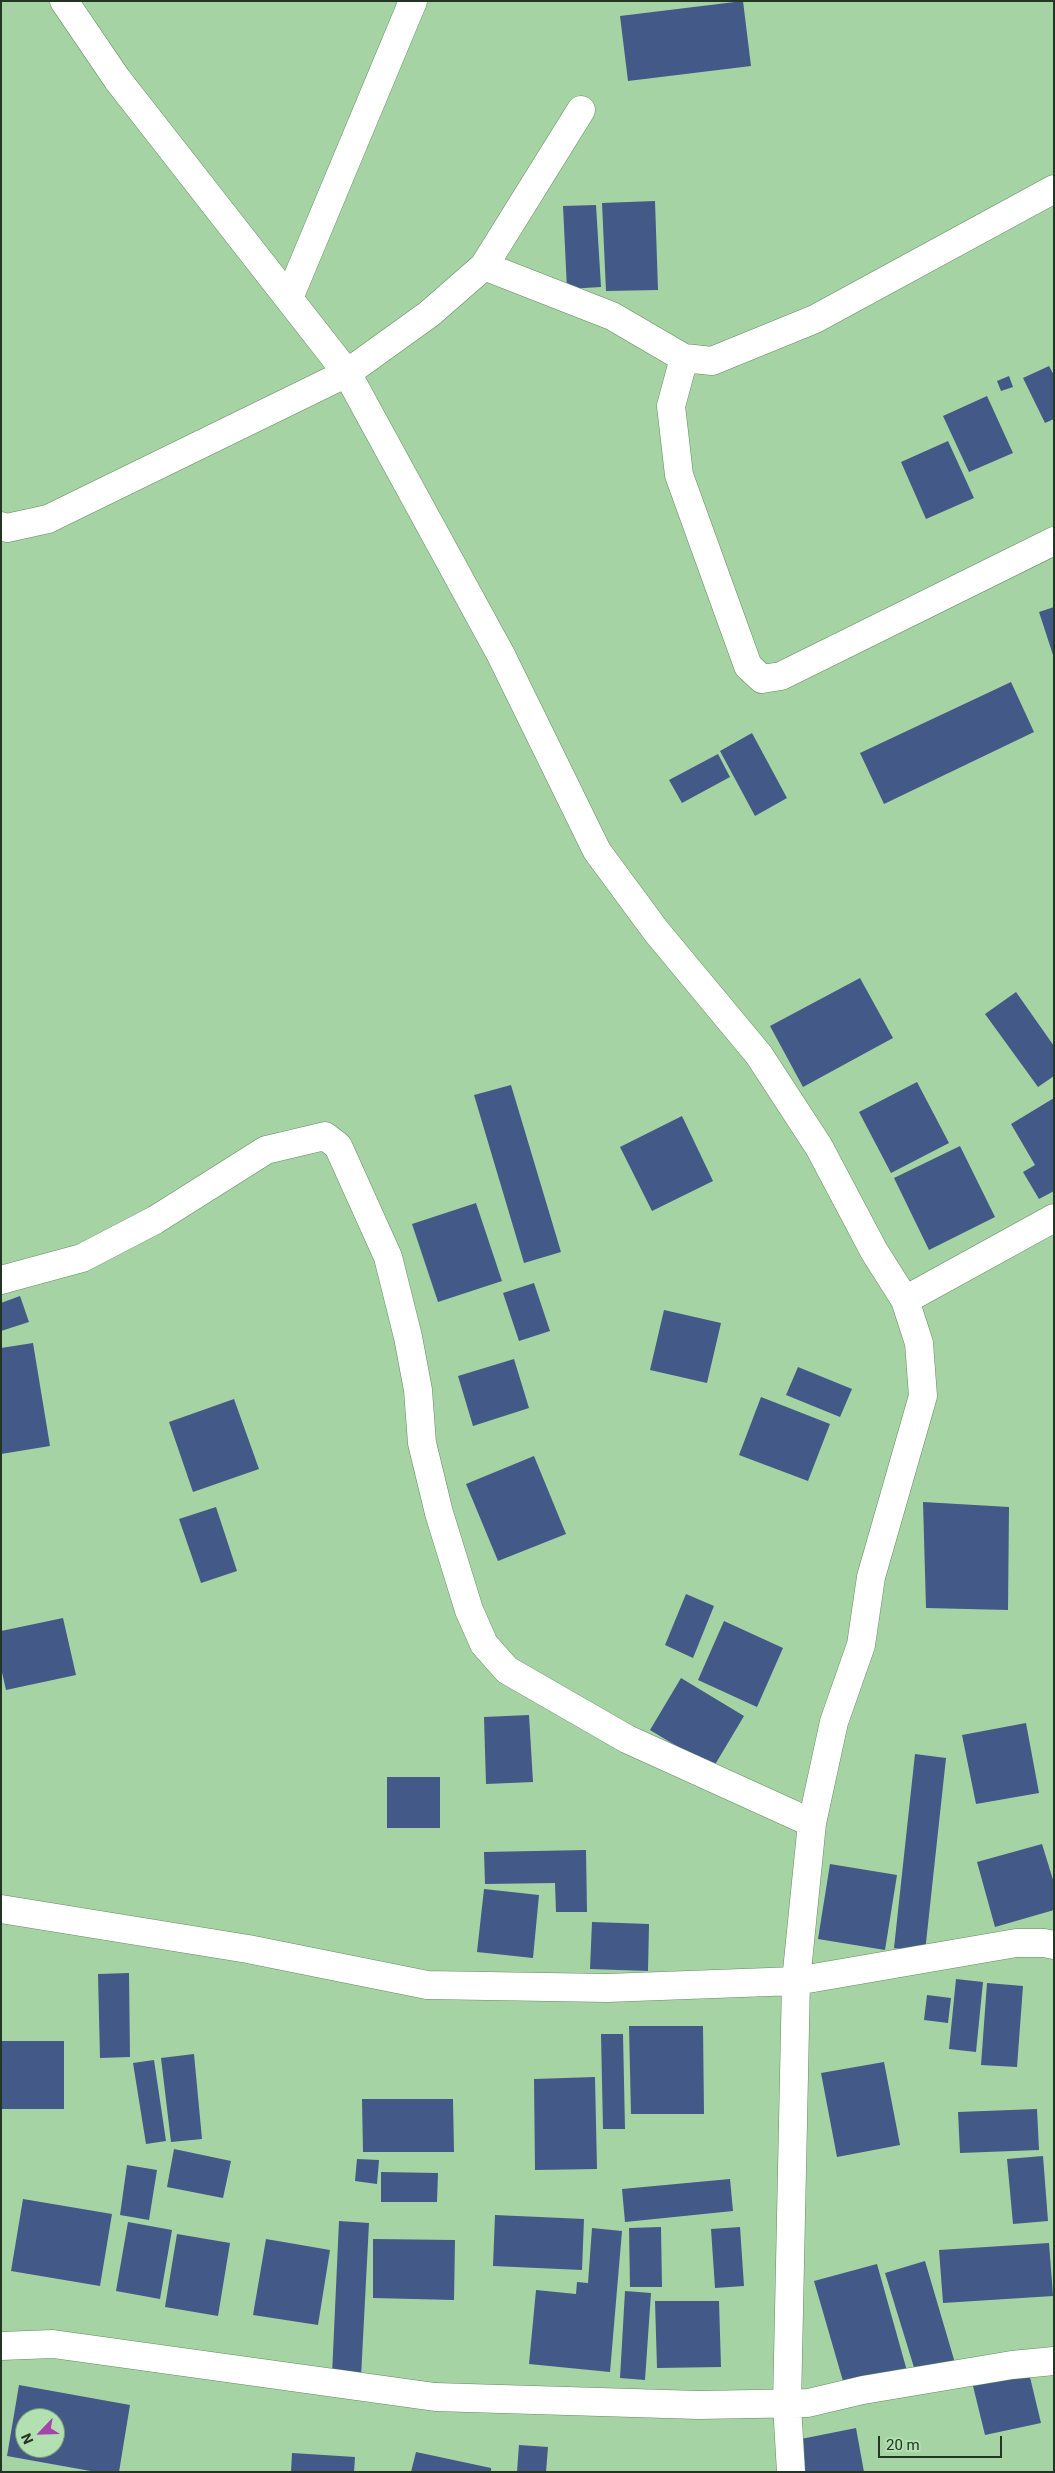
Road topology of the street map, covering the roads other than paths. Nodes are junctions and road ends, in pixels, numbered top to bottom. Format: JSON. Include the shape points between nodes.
{"nodes":[{"id":1,"x":64,"y":1,"type":"edge"},
{"id":2,"x":413,"y":1,"type":"edge"},
{"id":3,"x":581,"y":110,"type":"dead end"},
{"id":4,"x":1054,"y":189,"type":"edge"},
{"id":5,"x":484,"y":266,"type":"junction"},
{"id":6,"x":289,"y":298,"type":"junction"},
{"id":7,"x":684,"y":358,"type":"junction"},
{"id":8,"x":348,"y":372,"type":"junction"},
{"id":9,"x":1,"y":526,"type":"edge"},
{"id":10,"x":1054,"y":541,"type":"edge"},
{"id":11,"x":1054,"y":1218,"type":"edge"},
{"id":12,"x":1,"y":1280,"type":"edge"},
{"id":13,"x":905,"y":1300,"type":"junction"},
{"id":14,"x":812,"y":1823,"type":"junction"},
{"id":15,"x":1,"y":1909,"type":"edge"},
{"id":16,"x":1054,"y":1945,"type":"edge"},
{"id":17,"x":796,"y":1981,"type":"junction"},
{"id":18,"x":1,"y":2346,"type":"edge"},
{"id":19,"x":1054,"y":2360,"type":"edge"},
{"id":20,"x":787,"y":2405,"type":"junction"},
{"id":21,"x":791,"y":2472,"type":"edge"}],
"edges":[{"from":1,"to":6,"type":"street","via":[[117,79]]},
{"from":2,"to":6,"type":"street"},
{"from":3,"to":5,"type":"street"},
{"from":4,"to":7,"type":"street","via":[[815,320],[712,362]]},
{"from":5,"to":7,"type":"street","via":[[612,316]]},
{"from":5,"to":8,"type":"street","via":[[429,314]]},
{"from":6,"to":8,"type":"street"},
{"from":7,"to":10,"type":"street","via":[[671,406],[679,475],[748,666],[762,679],[781,676]]},
{"from":8,"to":9,"type":"street","via":[[48,518],[7,528]]},
{"from":8,"to":13,"type":"street","via":[[501,655],[597,851],[656,931],[759,1055],[819,1147],[874,1251]]},
{"from":11,"to":13,"type":"street"},
{"from":12,"to":14,"type":"street","via":[[82,1258],[115,1243],[266,1150],[325,1136],[332,1140],[345,1161],[388,1257],[418,1390],[422,1443],[439,1514],[469,1610],[484,1644],[507,1670],[627,1739]]},
{"from":13,"to":14,"type":"street","via":[[919,1343],[923,1396],[871,1577],[861,1645],[834,1722]]},
{"from":14,"to":17,"type":"street"},
{"from":15,"to":17,"type":"street","via":[[248,1949],[427,1985],[606,1988]]},
{"from":16,"to":17,"type":"street","via":[[1016,1943]]},
{"from":17,"to":20,"type":"street"},
{"from":18,"to":20,"type":"street","via":[[53,2344],[435,2397]]},
{"from":19,"to":20,"type":"street","via":[[863,2390],[808,2404]]},
{"from":20,"to":21,"type":"street"}]}
